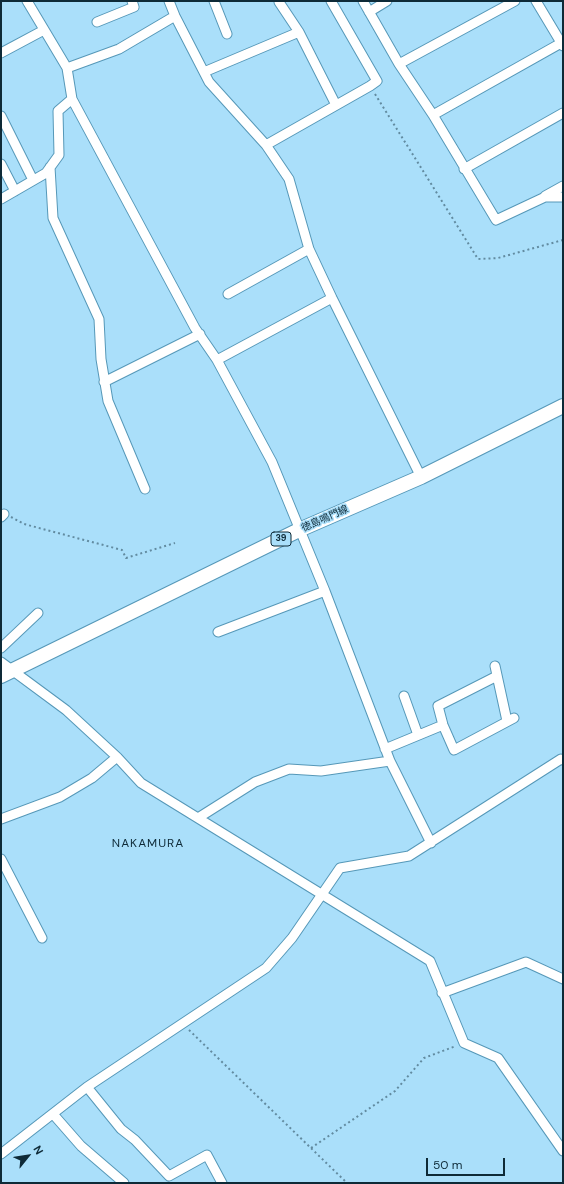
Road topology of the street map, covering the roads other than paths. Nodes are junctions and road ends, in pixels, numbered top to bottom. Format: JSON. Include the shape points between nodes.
{"nodes":[{"id":1,"x":27,"y":1,"type":"edge"},
{"id":2,"x":132,"y":1,"type":"edge"},
{"id":3,"x":214,"y":1,"type":"edge"},
{"id":4,"x":331,"y":1,"type":"edge"},
{"id":5,"x":363,"y":1,"type":"edge"},
{"id":6,"x":387,"y":1,"type":"edge"},
{"id":7,"x":515,"y":1,"type":"edge"},
{"id":8,"x":536,"y":1,"type":"edge"},
{"id":9,"x":172,"y":2,"type":"edge"},
{"id":10,"x":279,"y":2,"type":"edge"},
{"id":11,"x":369,"y":12,"type":"junction"},
{"id":12,"x":175,"y":16,"type":"junction"},
{"id":13,"x":97,"y":22,"type":"dead end"},
{"id":14,"x":44,"y":30,"type":"junction"},
{"id":15,"x":299,"y":32,"type":"junction"},
{"id":16,"x":228,"y":34,"type":"dead end"},
{"id":17,"x":563,"y":44,"type":"edge"},
{"id":18,"x":1,"y":53,"type":"edge"},
{"id":19,"x":399,"y":64,"type":"junction"},
{"id":20,"x":67,"y":68,"type":"junction"},
{"id":21,"x":204,"y":72,"type":"junction"},
{"id":22,"x":72,"y":99,"type":"junction"},
{"id":23,"x":336,"y":105,"type":"junction"},
{"id":24,"x":563,"y":113,"type":"edge"},
{"id":25,"x":433,"y":115,"type":"junction"},
{"id":26,"x":1,"y":116,"type":"edge"},
{"id":27,"x":266,"y":145,"type":"junction"},
{"id":28,"x":1,"y":164,"type":"edge"},
{"id":29,"x":50,"y":167,"type":"junction"},
{"id":30,"x":464,"y":169,"type":"junction"},
{"id":31,"x":33,"y":180,"type":"junction"},
{"id":32,"x":563,"y":186,"type":"edge"},
{"id":33,"x":14,"y":191,"type":"junction"},
{"id":34,"x":545,"y":197,"type":"junction"},
{"id":35,"x":563,"y":197,"type":"edge"},
{"id":36,"x":1,"y":199,"type":"edge"},
{"id":37,"x":309,"y":249,"type":"junction"},
{"id":38,"x":228,"y":294,"type":"dead end"},
{"id":39,"x":332,"y":298,"type":"junction"},
{"id":40,"x":200,"y":334,"type":"junction"},
{"id":41,"x":217,"y":360,"type":"junction"},
{"id":42,"x":104,"y":382,"type":"junction"},
{"id":43,"x":563,"y":406,"type":"edge"},
{"id":44,"x":421,"y":476,"type":"junction"},
{"id":45,"x":145,"y":489,"type":"dead end"},
{"id":46,"x":299,"y":530,"type":"junction"},
{"id":47,"x":325,"y":591,"type":"junction"},
{"id":48,"x":38,"y":613,"type":"dead end"},
{"id":49,"x":218,"y":632,"type":"dead end"},
{"id":50,"x":1,"y":648,"type":"edge"},
{"id":51,"x":1,"y":662,"type":"edge"},
{"id":52,"x":7,"y":673,"type":"edge"},
{"id":53,"x":404,"y":696,"type":"dead end"},
{"id":54,"x":443,"y":725,"type":"junction"},
{"id":55,"x":418,"y":735,"type":"junction"},
{"id":56,"x":385,"y":749,"type":"junction"},
{"id":57,"x":117,"y":757,"type":"junction"},
{"id":58,"x":563,"y":760,"type":"edge"},
{"id":59,"x":390,"y":761,"type":"junction"},
{"id":60,"x":198,"y":818,"type":"junction"},
{"id":61,"x":1,"y":819,"type":"edge"},
{"id":62,"x":431,"y":843,"type":"junction"},
{"id":63,"x":1,"y":859,"type":"edge"},
{"id":64,"x":322,"y":894,"type":"junction"},
{"id":65,"x":42,"y":938,"type":"dead end"},
{"id":66,"x":563,"y":979,"type":"edge"},
{"id":67,"x":442,"y":993,"type":"junction"},
{"id":68,"x":87,"y":1088,"type":"junction"},
{"id":69,"x":53,"y":1114,"type":"junction"},
{"id":70,"x":563,"y":1151,"type":"edge"},
{"id":71,"x":1,"y":1154,"type":"edge"},
{"id":72,"x":124,"y":1183,"type":"edge"},
{"id":73,"x":222,"y":1183,"type":"edge"}],
"edges":[{"from":1,"to":14,"type":"street"},
{"from":2,"to":13,"type":"street","via":[[134,7]]},
{"from":3,"to":16,"type":"street"},
{"from":4,"to":23,"type":"street","via":[[377,81]]},
{"from":5,"to":11,"type":"street"},
{"from":6,"to":11,"type":"street"},
{"from":7,"to":19,"type":"street"},
{"from":8,"to":17,"type":"street"},
{"from":9,"to":12,"type":"street"},
{"from":10,"to":15,"type":"street"},
{"from":11,"to":19,"type":"street"},
{"from":12,"to":20,"type":"street","via":[[119,49]]},
{"from":12,"to":21,"type":"street"},
{"from":14,"to":18,"type":"street"},
{"from":14,"to":20,"type":"street"},
{"from":15,"to":21,"type":"street"},
{"from":15,"to":23,"type":"street"},
{"from":17,"to":25,"type":"street"},
{"from":19,"to":25,"type":"street"},
{"from":20,"to":22,"type":"street"},
{"from":21,"to":27,"type":"street","via":[[209,82]]},
{"from":22,"to":29,"type":"street","via":[[58,110],[59,156]]},
{"from":22,"to":40,"type":"street"},
{"from":23,"to":27,"type":"street"},
{"from":24,"to":30,"type":"street"},
{"from":25,"to":30,"type":"street"},
{"from":26,"to":31,"type":"street"},
{"from":27,"to":37,"type":"street","via":[[289,179]]},
{"from":28,"to":33,"type":"street"},
{"from":29,"to":31,"type":"street","via":[[46,173]]},
{"from":29,"to":42,"type":"street","via":[[53,218],[99,319]]},
{"from":30,"to":34,"type":"street","via":[[496,220]]},
{"from":31,"to":33,"type":"street"},
{"from":32,"to":34,"type":"street"},
{"from":33,"to":36,"type":"street"},
{"from":34,"to":35,"type":"street"},
{"from":37,"to":38,"type":"street"},
{"from":37,"to":39,"type":"street"},
{"from":39,"to":41,"type":"street"},
{"from":39,"to":44,"type":"street"},
{"from":40,"to":41,"type":"street"},
{"from":40,"to":42,"type":"street"},
{"from":41,"to":46,"type":"street","via":[[272,462]]},
{"from":42,"to":45,"type":"street","via":[[108,401]]},
{"from":43,"to":44,"type":"main road","name":"徳島鳴門線","number":"39"},
{"from":44,"to":46,"type":"main road","name":"徳島鳴門線","number":"39"},
{"from":46,"to":47,"type":"street"},
{"from":46,"to":52,"type":"main road","name":"徳島鳴門線","number":"39"},
{"from":47,"to":49,"type":"street"},
{"from":47,"to":56,"type":"street"},
{"from":48,"to":50,"type":"street"},
{"from":51,"to":52,"type":"street"},
{"from":52,"to":57,"type":"street","via":[[66,710]]},
{"from":53,"to":55,"type":"street"},
{"from":54,"to":54,"type":"street","via":[[438,706],[496,671],[511,720],[454,750]]},
{"from":54,"to":55,"type":"street"},
{"from":55,"to":56,"type":"street"},
{"from":56,"to":59,"type":"street"},
{"from":57,"to":60,"type":"street","via":[[141,783]]},
{"from":57,"to":61,"type":"street","via":[[92,778],[60,797]]},
{"from":58,"to":62,"type":"street"},
{"from":59,"to":60,"type":"street","via":[[321,770],[289,769],[255,782]]},
{"from":59,"to":62,"type":"street"},
{"from":60,"to":64,"type":"street"},
{"from":62,"to":64,"type":"street","via":[[409,856],[340,868]]},
{"from":63,"to":65,"type":"street"},
{"from":64,"to":67,"type":"street","via":[[430,961]]},
{"from":64,"to":68,"type":"street","via":[[292,938],[266,968]]},
{"from":66,"to":67,"type":"street","via":[[526,962]]},
{"from":67,"to":70,"type":"street","via":[[464,1043],[498,1058]]},
{"from":68,"to":69,"type":"street"},
{"from":68,"to":73,"type":"street","via":[[121,1128],[169,1176],[207,1155]]},
{"from":69,"to":71,"type":"street"},
{"from":69,"to":72,"type":"street","via":[[81,1146]]}]}
